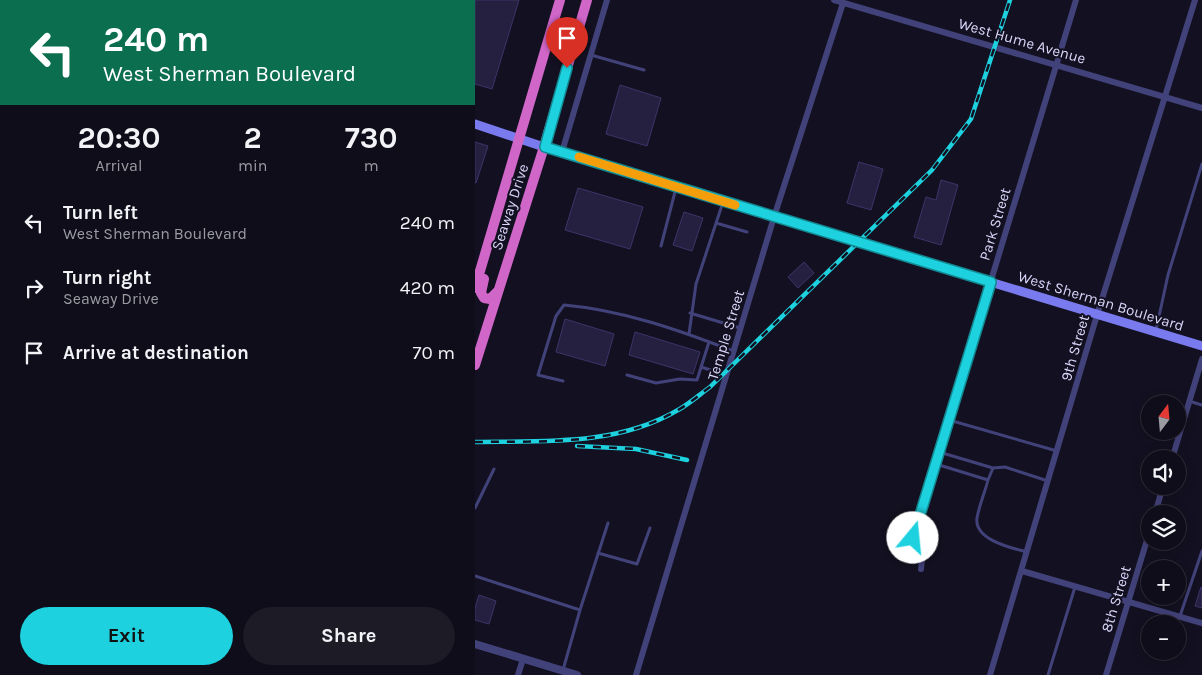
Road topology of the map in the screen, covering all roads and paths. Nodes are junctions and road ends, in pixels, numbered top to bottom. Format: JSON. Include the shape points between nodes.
{"nodes":[{"id":1,"x":560,"y":0,"type":"edge"},
{"id":2,"x":581,"y":0,"type":"edge"},
{"id":3,"x":587,"y":0,"type":"edge"},
{"id":4,"x":607,"y":0,"type":"edge"},
{"id":5,"x":834,"y":0,"type":"edge"},
{"id":6,"x":1076,"y":0,"type":"edge"},
{"id":7,"x":1195,"y":0,"type":"edge"},
{"id":8,"x":843,"y":3,"type":"junction"},
{"id":9,"x":591,"y":55,"type":"junction"},
{"id":10,"x":1056,"y":64,"type":"junction"},
{"id":11,"x":644,"y":70,"type":"dead end"},
{"id":12,"x":1165,"y":97,"type":"junction"},
{"id":13,"x":1202,"y":108,"type":"edge"},
{"id":14,"x":475,"y":124,"type":"edge"},
{"id":15,"x":547,"y":136,"type":"junction"},
{"id":16,"x":519,"y":137,"type":"junction"},
{"id":17,"x":545,"y":147,"type":"junction"},
{"id":18,"x":562,"y":152,"type":"junction"},
{"id":19,"x":513,"y":155,"type":"junction"},
{"id":20,"x":1202,"y":164,"type":"edge"},
{"id":21,"x":676,"y":187,"type":"junction"},
{"id":22,"x":723,"y":201,"type":"junction"},
{"id":23,"x":774,"y":217,"type":"junction"},
{"id":24,"x":716,"y":223,"type":"junction"},
{"id":25,"x":747,"y":232,"type":"dead end"},
{"id":26,"x":661,"y":246,"type":"dead end"},
{"id":27,"x":991,"y":282,"type":"junction"},
{"id":28,"x":475,"y":288,"type":"edge"},
{"id":29,"x":499,"y":291,"type":"junction"},
{"id":30,"x":690,"y":313,"type":"junction"},
{"id":31,"x":1097,"y":315,"type":"junction"},
{"id":32,"x":741,"y":328,"type":"junction"},
{"id":33,"x":1155,"y":332,"type":"junction"},
{"id":34,"x":689,"y":334,"type":"junction"},
{"id":35,"x":709,"y":342,"type":"junction"},
{"id":36,"x":1202,"y":346,"type":"edge"},
{"id":37,"x":733,"y":352,"type":"junction"},
{"id":38,"x":1202,"y":359,"type":"edge"},
{"id":39,"x":475,"y":365,"type":"edge"},
{"id":40,"x":701,"y":367,"type":"junction"},
{"id":41,"x":1200,"y":370,"type":"edge"},
{"id":42,"x":627,"y":375,"type":"dead end"},
{"id":43,"x":727,"y":376,"type":"junction"},
{"id":44,"x":563,"y":381,"type":"dead end"},
{"id":45,"x":1189,"y":402,"type":"junction"},
{"id":46,"x":1202,"y":406,"type":"edge"},
{"id":47,"x":949,"y":420,"type":"junction"},
{"id":48,"x":1175,"y":450,"type":"edge"},
{"id":49,"x":1058,"y":451,"type":"junction"},
{"id":50,"x":939,"y":452,"type":"junction"},
{"id":51,"x":935,"y":464,"type":"junction"},
{"id":52,"x":993,"y":468,"type":"junction"},
{"id":53,"x":494,"y":469,"type":"dead end"},
{"id":54,"x":988,"y":480,"type":"junction"},
{"id":55,"x":1049,"y":481,"type":"junction"},
{"id":56,"x":475,"y":508,"type":"edge"},
{"id":57,"x":608,"y":524,"type":"dead end"},
{"id":58,"x":650,"y":528,"type":"dead end"},
{"id":59,"x":1144,"y":550,"type":"edge"},
{"id":60,"x":1028,"y":552,"type":"junction"},
{"id":61,"x":1202,"y":552,"type":"edge"},
{"id":62,"x":598,"y":553,"type":"junction"},
{"id":63,"x":921,"y":569,"type":"dead end"},
{"id":64,"x":1022,"y":570,"type":"junction"},
{"id":65,"x":475,"y":576,"type":"edge"},
{"id":66,"x":1075,"y":585,"type":"junction"},
{"id":67,"x":1129,"y":600,"type":"junction"},
{"id":68,"x":580,"y":610,"type":"junction"},
{"id":69,"x":1176,"y":615,"type":"edge"},
{"id":70,"x":1179,"y":615,"type":"edge"},
{"id":71,"x":1186,"y":618,"type":"edge"},
{"id":72,"x":1202,"y":623,"type":"edge"},
{"id":73,"x":475,"y":644,"type":"edge"},
{"id":74,"x":523,"y":659,"type":"junction"},
{"id":75,"x":563,"y":671,"type":"junction"},
{"id":76,"x":518,"y":675,"type":"edge"},
{"id":77,"x":577,"y":675,"type":"edge"},
{"id":78,"x":636,"y":675,"type":"edge"},
{"id":79,"x":990,"y":675,"type":"edge"},
{"id":80,"x":1048,"y":675,"type":"edge"},
{"id":81,"x":1106,"y":675,"type":"edge"}],
"edges":[{"from":1,"to":16,"type":"highway","name":"Seaway Drive"},
{"from":2,"to":15,"type":"highway","via":[[546,118]]},
{"from":3,"to":15,"type":"highway","name":"Seaway Drive"},
{"from":4,"to":9,"type":"street"},
{"from":5,"to":8,"type":"street","name":"West Hume Avenue"},
{"from":6,"to":10,"type":"street","name":"Park Street"},
{"from":7,"to":12,"type":"street","name":"9th Street"},
{"from":8,"to":10,"type":"street","name":"West Hume Avenue"},
{"from":8,"to":23,"type":"street","name":"Temple Street"},
{"from":9,"to":11,"type":"lane"},
{"from":9,"to":18,"type":"street"},
{"from":10,"to":12,"type":"street","name":"West Hume Avenue"},
{"from":10,"to":27,"type":"street","name":"Park Street"},
{"from":12,"to":13,"type":"street","name":"West Hume Avenue"},
{"from":12,"to":31,"type":"street","name":"9th Street"},
{"from":14,"to":16,"type":"main road","name":"West Sherman Boulevard"},
{"from":15,"to":17,"type":"highway","name":"Seaway Drive"},
{"from":16,"to":17,"type":"main road","name":"West Sherman Boulevard"},
{"from":16,"to":19,"type":"highway","name":"Seaway Drive"},
{"from":17,"to":18,"type":"main road","name":"West Sherman Boulevard"},
{"from":17,"to":29,"type":"highway","name":"Seaway Drive"},
{"from":18,"to":21,"type":"main road","name":"West Sherman Boulevard"},
{"from":19,"to":28,"type":"highway","name":"Seaway Drive"},
{"from":19,"to":29,"type":"highway","via":[[515,171],[481,293],[490,299]]},
{"from":20,"to":33,"type":"lane","via":[[1168,275]]},
{"from":21,"to":22,"type":"main road","name":"West Sherman Boulevard"},
{"from":21,"to":26,"type":"lane"},
{"from":22,"to":23,"type":"main road","name":"West Sherman Boulevard"},
{"from":22,"to":24,"type":"lane"},
{"from":23,"to":27,"type":"main road","name":"West Sherman Boulevard"},
{"from":23,"to":32,"type":"street","name":"Temple Street"},
{"from":24,"to":25,"type":"lane"},
{"from":24,"to":30,"type":"lane"},
{"from":27,"to":31,"type":"main road","name":"West Sherman Boulevard"},
{"from":27,"to":47,"type":"street","name":"Park Street"},
{"from":29,"to":39,"type":"highway","name":"Seaway Drive"},
{"from":30,"to":32,"type":"lane"},
{"from":30,"to":34,"type":"lane"},
{"from":31,"to":33,"type":"main road","name":"West Sherman Boulevard"},
{"from":31,"to":49,"type":"street","name":"9th Street"},
{"from":32,"to":37,"type":"street","name":"Temple Street"},
{"from":33,"to":36,"type":"main road","name":"West Sherman Boulevard"},
{"from":34,"to":35,"type":"lane"},
{"from":34,"to":44,"type":"lane","via":[[597,308],[563,306],[556,316],[538,375]]},
{"from":35,"to":37,"type":"lane"},
{"from":35,"to":40,"type":"lane"},
{"from":37,"to":43,"type":"street","name":"Temple Street"},
{"from":38,"to":41,"type":"street"},
{"from":40,"to":42,"type":"lane","via":[[697,380],[656,383]]},
{"from":40,"to":43,"type":"lane"},
{"from":41,"to":45,"type":"street"},
{"from":43,"to":78,"type":"street","name":"Temple Street"},
{"from":45,"to":46,"type":"lane"},
{"from":45,"to":48,"type":"street"},
{"from":47,"to":49,"type":"lane"},
{"from":47,"to":50,"type":"street","name":"Park Street"},
{"from":49,"to":55,"type":"street","name":"9th Street"},
{"from":50,"to":51,"type":"street","name":"Park Street"},
{"from":50,"to":52,"type":"lane"},
{"from":51,"to":54,"type":"lane"},
{"from":51,"to":63,"type":"street","name":"Park Street","via":[[913,538],[922,559]]},
{"from":52,"to":54,"type":"lane"},
{"from":52,"to":55,"type":"lane","via":[[1005,467]]},
{"from":53,"to":56,"type":"lane"},
{"from":54,"to":60,"type":"lane","via":[[977,519],[979,528],[1002,544]]},
{"from":55,"to":60,"type":"street","name":"9th Street"},
{"from":57,"to":62,"type":"lane"},
{"from":58,"to":62,"type":"lane","via":[[637,564]]},
{"from":59,"to":67,"type":"street","name":"8th Street"},
{"from":60,"to":64,"type":"street","name":"9th Street"},
{"from":61,"to":70,"type":"lane"},
{"from":62,"to":68,"type":"lane"},
{"from":64,"to":66,"type":"street"},
{"from":64,"to":79,"type":"street","name":"9th Street"},
{"from":65,"to":68,"type":"lane"},
{"from":66,"to":67,"type":"street"},
{"from":66,"to":80,"type":"lane"},
{"from":67,"to":69,"type":"street"},
{"from":67,"to":81,"type":"street","name":"8th Street"},
{"from":68,"to":75,"type":"lane"},
{"from":71,"to":72,"type":"street"},
{"from":73,"to":74,"type":"street"},
{"from":74,"to":75,"type":"street"},
{"from":74,"to":76,"type":"street"},
{"from":75,"to":77,"type":"street"}]}
